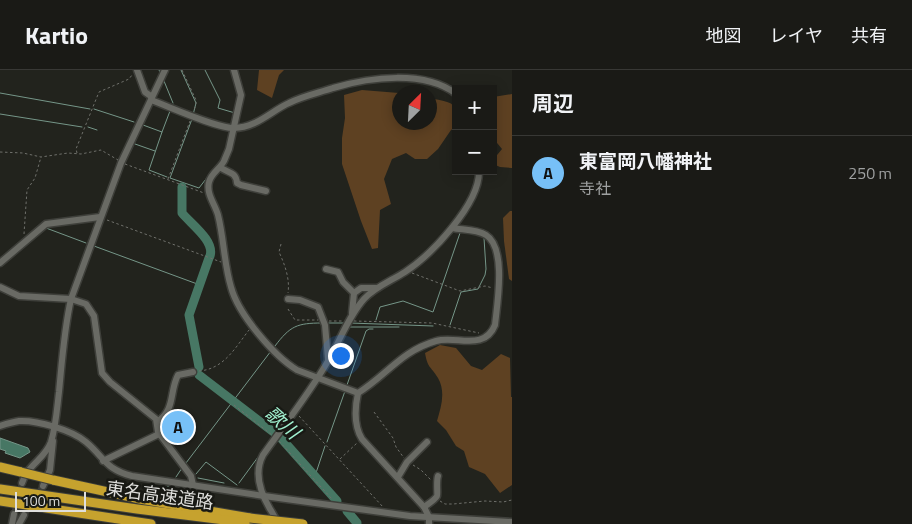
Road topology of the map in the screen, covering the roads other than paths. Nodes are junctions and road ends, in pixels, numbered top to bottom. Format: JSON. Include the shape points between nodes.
{"nodes":[{"id":1,"x":136,"y":70,"type":"edge"},
{"id":2,"x":165,"y":70,"type":"edge"},
{"id":3,"x":234,"y":70,"type":"edge"},
{"id":4,"x":452,"y":89,"type":"edge"},
{"id":5,"x":151,"y":98,"type":"junction"},
{"id":6,"x":234,"y":128,"type":"junction"},
{"id":7,"x":221,"y":168,"type":"junction"},
{"id":8,"x":479,"y":175,"type":"edge"},
{"id":9,"x":266,"y":191,"type":"dead end"},
{"id":10,"x":100,"y":217,"type":"junction"},
{"id":11,"x":452,"y":228,"type":"junction"},
{"id":12,"x":0,"y":263,"type":"edge"},
{"id":13,"x":326,"y":269,"type":"dead end"},
{"id":14,"x":0,"y":287,"type":"edge"},
{"id":15,"x":377,"y":288,"type":"junction"},
{"id":16,"x":354,"y":293,"type":"junction"},
{"id":17,"x":71,"y":299,"type":"junction"},
{"id":18,"x":288,"y":299,"type":"road end"},
{"id":19,"x":349,"y":321,"type":"junction"},
{"id":20,"x":328,"y":360,"type":"junction"},
{"id":21,"x":193,"y":372,"type":"road end"},
{"id":22,"x":318,"y":378,"type":"junction"},
{"id":23,"x":358,"y":393,"type":"junction"},
{"id":24,"x":157,"y":422,"type":"junction"},
{"id":25,"x":0,"y":426,"type":"edge"},
{"id":26,"x":54,"y":428,"type":"junction"},
{"id":27,"x":159,"y":434,"type":"junction"},
{"id":28,"x":427,"y":442,"type":"dead end"},
{"id":29,"x":103,"y":460,"type":"junction"},
{"id":30,"x":0,"y":466,"type":"edge"},
{"id":31,"x":438,"y":476,"type":"dead end"},
{"id":32,"x":398,"y":477,"type":"junction"},
{"id":33,"x":22,"y":483,"type":"tunnel mouth"},
{"id":34,"x":193,"y":484,"type":"junction"},
{"id":35,"x":43,"y":486,"type":"tunnel mouth"},
{"id":36,"x":0,"y":489,"type":"edge"},
{"id":37,"x":264,"y":496,"type":"junction"},
{"id":38,"x":0,"y":501,"type":"edge"},
{"id":39,"x":424,"y":507,"type":"junction"},
{"id":40,"x":14,"y":514,"type":"tunnel mouth"},
{"id":41,"x":24,"y":514,"type":"tunnel mouth"},
{"id":42,"x":429,"y":520,"type":"edge"},
{"id":43,"x":251,"y":522,"type":"edge"},
{"id":44,"x":512,"y":522,"type":"edge"},
{"id":45,"x":12,"y":524,"type":"edge"},
{"id":46,"x":19,"y":524,"type":"edge"},
{"id":47,"x":151,"y":524,"type":"edge"},
{"id":48,"x":277,"y":524,"type":"edge"},
{"id":49,"x":304,"y":524,"type":"edge"}],
"edges":[{"from":1,"to":5,"type":"street"},
{"from":2,"to":5,"type":"street"},
{"from":3,"to":6,"type":"street","via":[[241,95]]},
{"from":4,"to":6,"type":"street","via":[[426,76],[373,76],[303,97],[256,123]]},
{"from":5,"to":6,"type":"street"},
{"from":5,"to":10,"type":"street"},
{"from":6,"to":7,"type":"street"},
{"from":7,"to":9,"type":"street","via":[[234,173],[237,183]]},
{"from":7,"to":22,"type":"street","via":[[212,176],[209,195],[218,216],[234,296],[253,326],[289,366]]},
{"from":8,"to":11,"type":"street","via":[[472,199]]},
{"from":10,"to":12,"type":"street","via":[[46,224]]},
{"from":10,"to":17,"type":"street"},
{"from":11,"to":15,"type":"street","via":[[406,271]]},
{"from":11,"to":23,"type":"street","via":[[480,232],[492,241],[500,275],[492,332],[475,341],[437,340],[427,344],[406,354]]},
{"from":13,"to":16,"type":"street","via":[[338,272]]},
{"from":14,"to":17,"type":"street","via":[[28,298]]},
{"from":15,"to":16,"type":"street","via":[[361,288]]},
{"from":15,"to":19,"type":"street","via":[[363,300]]},
{"from":16,"to":19,"type":"street"},
{"from":17,"to":24,"type":"street","via":[[86,304],[92,311],[102,373]]},
{"from":17,"to":26,"type":"street"},
{"from":18,"to":20,"type":"street","via":[[318,307],[324,320]]},
{"from":19,"to":20,"type":"street"},
{"from":20,"to":22,"type":"street"},
{"from":21,"to":24,"type":"street","via":[[178,375],[167,414]]},
{"from":22,"to":23,"type":"street"},
{"from":22,"to":37,"type":"street","via":[[258,464],[259,484]]},
{"from":23,"to":32,"type":"street","via":[[358,432]]},
{"from":24,"to":27,"type":"street"},
{"from":25,"to":26,"type":"street","via":[[27,421]]},
{"from":26,"to":29,"type":"street","via":[[84,440]]},
{"from":26,"to":33,"type":"street","via":[[48,449],[29,468]]},
{"from":26,"to":35,"type":"street","via":[[50,470]]},
{"from":27,"to":29,"type":"street"},
{"from":27,"to":34,"type":"street","via":[[192,477]]},
{"from":28,"to":32,"type":"street","via":[[407,462]]},
{"from":29,"to":34,"type":"street","via":[[122,473]]},
{"from":30,"to":43,"type":"highway","bridge":true},
{"from":31,"to":39,"type":"street","via":[[436,498]]},
{"from":32,"to":39,"type":"street"},
{"from":34,"to":37,"type":"street"},
{"from":36,"to":43,"type":"highway","name":"東名高速道路"},
{"from":37,"to":42,"type":"street"},
{"from":37,"to":48,"type":"street"},
{"from":38,"to":47,"type":"highway","name":"東名高速道路"},
{"from":39,"to":42,"type":"street"},
{"from":40,"to":45,"type":"street"},
{"from":41,"to":46,"type":"street"},
{"from":42,"to":44,"type":"street"},
{"from":43,"to":49,"type":"highway","bridge":true}]}
